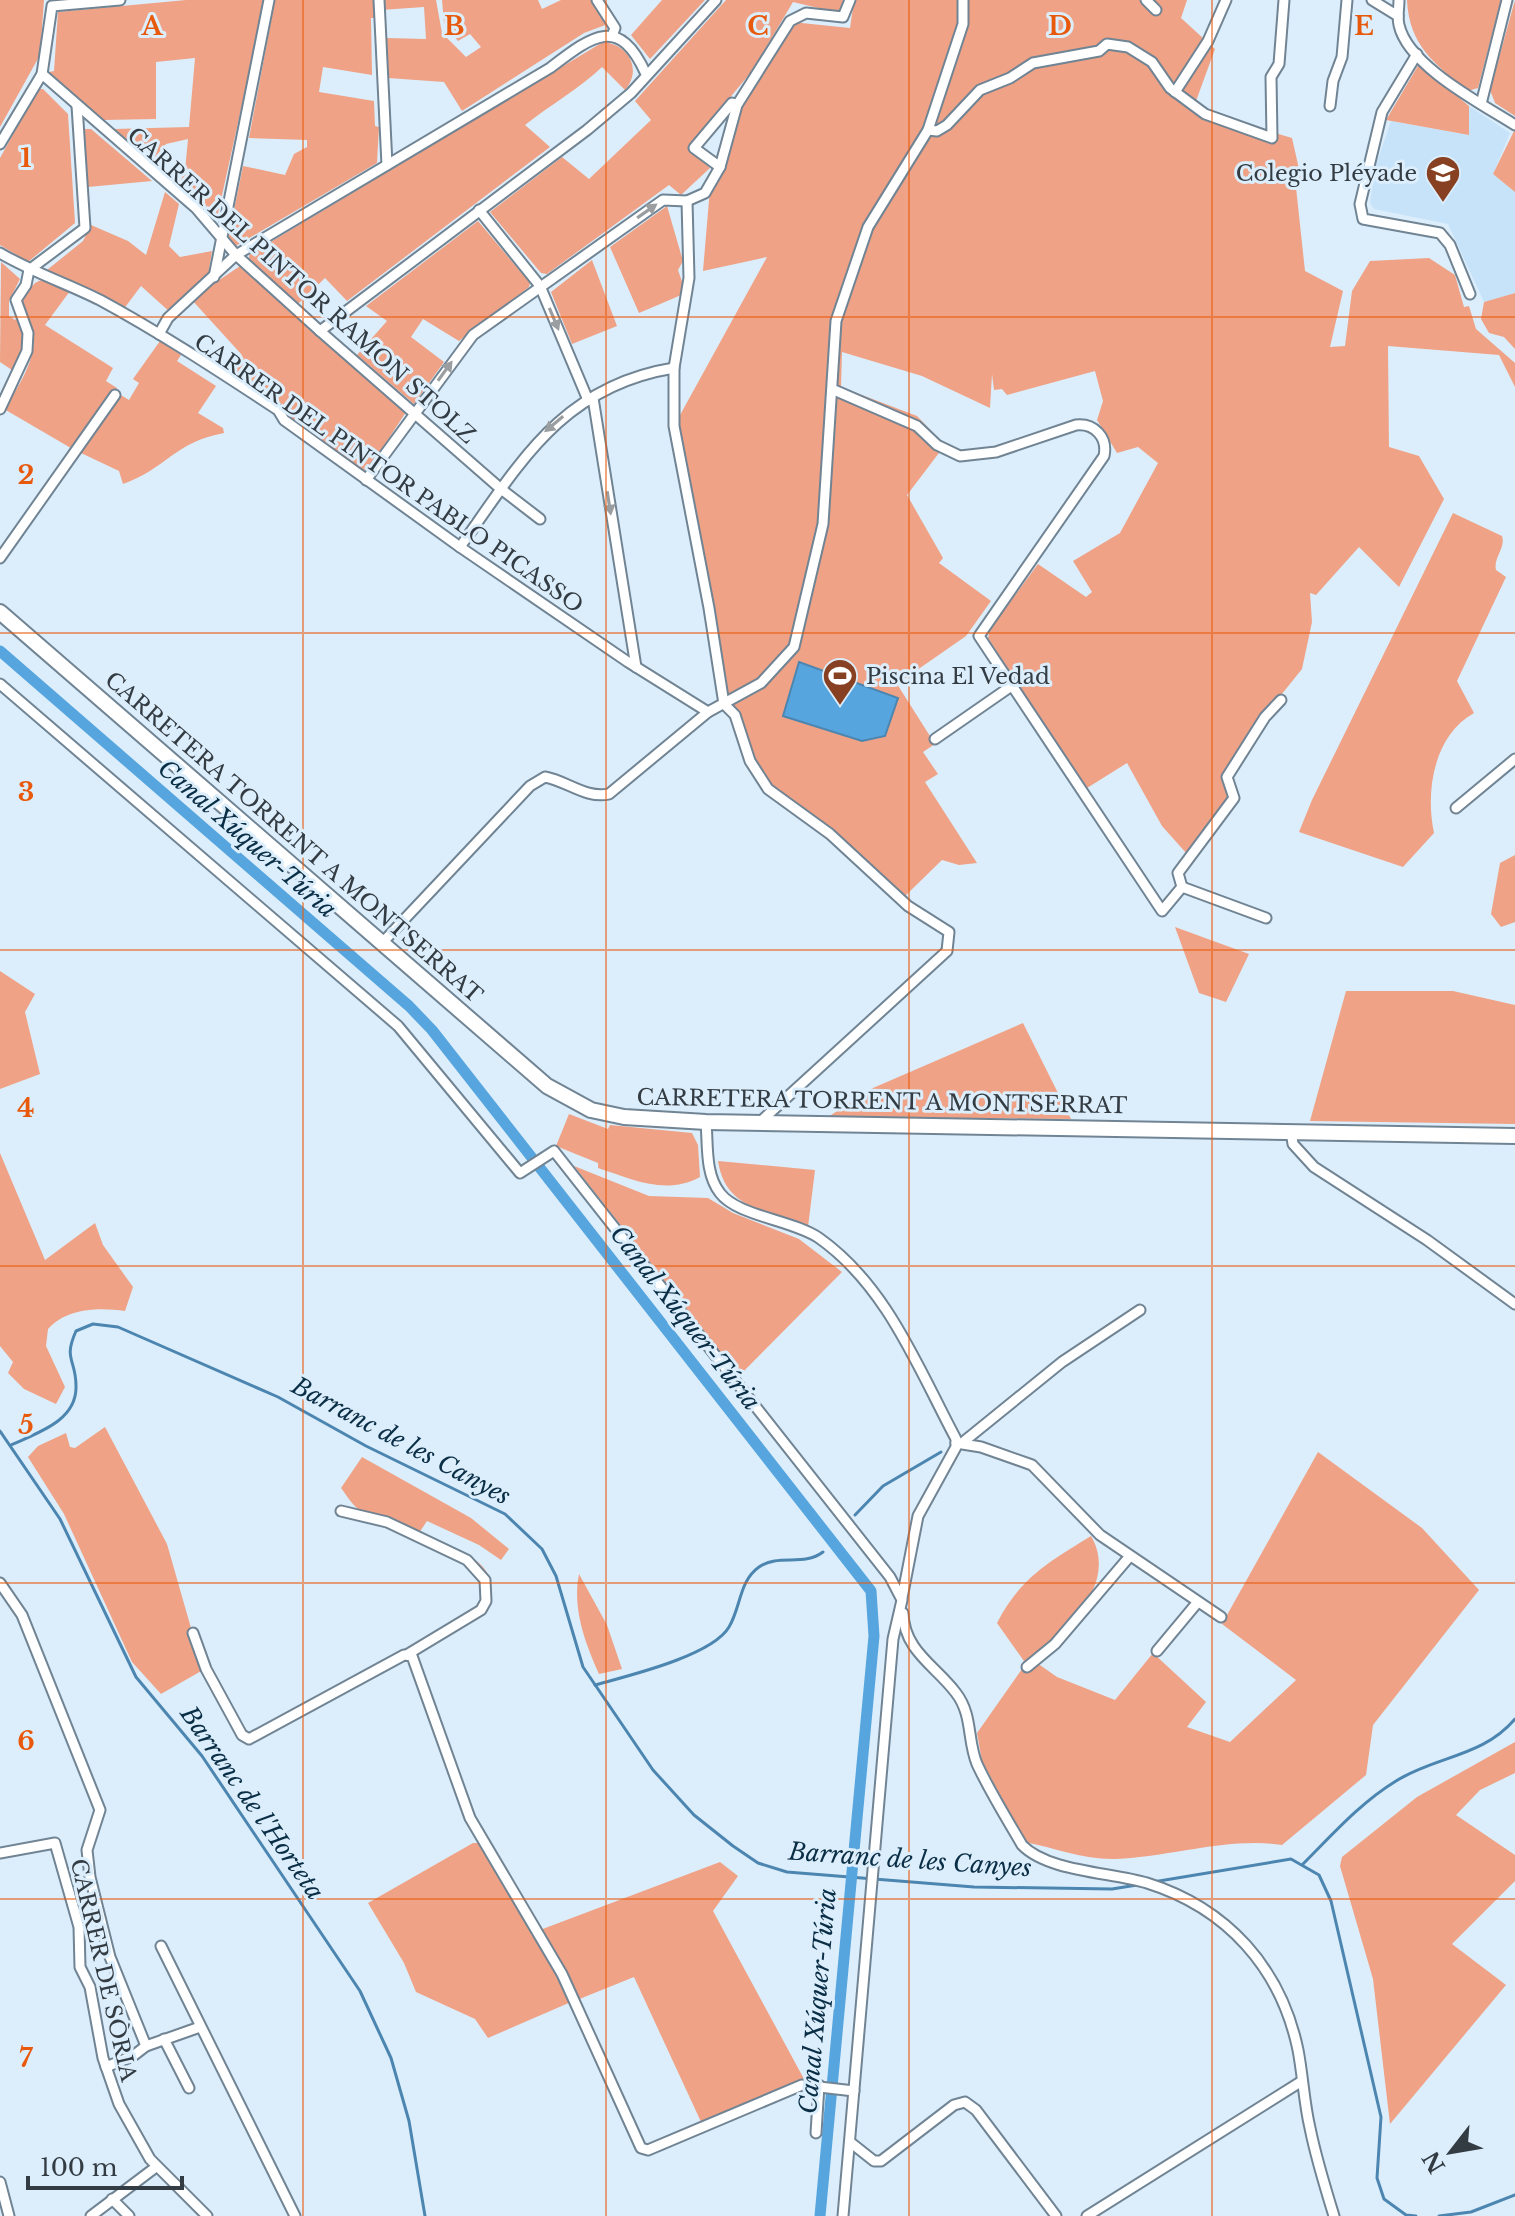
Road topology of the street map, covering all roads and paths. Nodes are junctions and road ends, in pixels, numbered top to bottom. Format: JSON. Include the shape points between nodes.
{"nodes":[{"id":1,"x":120,"y":0,"type":"edge"},
{"id":2,"x":269,"y":0,"type":"edge"},
{"id":3,"x":379,"y":0,"type":"edge"},
{"id":4,"x":597,"y":0,"type":"edge"},
{"id":5,"x":716,"y":0,"type":"edge"},
{"id":6,"x":850,"y":0,"type":"edge"},
{"id":7,"x":963,"y":0,"type":"edge"},
{"id":8,"x":1146,"y":0,"type":"edge"},
{"id":9,"x":1226,"y":0,"type":"edge"},
{"id":10,"x":1284,"y":0,"type":"edge"},
{"id":11,"x":1347,"y":0,"type":"edge"},
{"id":12,"x":1372,"y":0,"type":"edge"},
{"id":13,"x":1399,"y":0,"type":"edge"},
{"id":14,"x":1507,"y":0,"type":"edge"},
{"id":15,"x":1156,"y":10,"type":"dead end"},
{"id":16,"x":1398,"y":16,"type":"junction"},
{"id":17,"x":612,"y":36,"type":"junction"},
{"id":18,"x":1417,"y":54,"type":"junction"},
{"id":19,"x":42,"y":74,"type":"junction"},
{"id":20,"x":646,"y":74,"type":"junction"},
{"id":21,"x":1175,"y":92,"type":"junction"},
{"id":22,"x":1481,"y":104,"type":"junction"},
{"id":23,"x":737,"y":105,"type":"junction"},
{"id":24,"x":77,"y":106,"type":"junction"},
{"id":25,"x":1330,"y":106,"type":"dead end"},
{"id":26,"x":1515,"y":125,"type":"edge"},
{"id":27,"x":928,"y":130,"type":"junction"},
{"id":28,"x":0,"y":144,"type":"edge"},
{"id":29,"x":387,"y":165,"type":"junction"},
{"id":30,"x":720,"y":167,"type":"junction"},
{"id":31,"x":687,"y":201,"type":"junction"},
{"id":32,"x":479,"y":210,"type":"junction"},
{"id":33,"x":222,"y":236,"type":"junction"},
{"id":34,"x":0,"y":253,"type":"edge"},
{"id":35,"x":236,"y":255,"type":"junction"},
{"id":36,"x":29,"y":270,"type":"junction"},
{"id":37,"x":214,"y":277,"type":"junction"},
{"id":38,"x":540,"y":286,"type":"junction"},
{"id":39,"x":1470,"y":294,"type":"dead end"},
{"id":40,"x":320,"y":331,"type":"junction"},
{"id":41,"x":159,"y":334,"type":"junction"},
{"id":42,"x":674,"y":368,"type":"junction"},
{"id":43,"x":834,"y":390,"type":"junction"},
{"id":44,"x":115,"y":395,"type":"dead end"},
{"id":45,"x":590,"y":399,"type":"junction"},
{"id":46,"x":0,"y":409,"type":"edge"},
{"id":47,"x":415,"y":412,"type":"junction"},
{"id":48,"x":366,"y":480,"type":"junction"},
{"id":49,"x":501,"y":489,"type":"junction"},
{"id":50,"x":540,"y":519,"type":"dead end"},
{"id":51,"x":460,"y":547,"type":"junction"},
{"id":52,"x":0,"y":558,"type":"edge"},
{"id":53,"x":0,"y":612,"type":"edge"},
{"id":54,"x":636,"y":667,"type":"junction"},
{"id":55,"x":0,"y":684,"type":"edge"},
{"id":56,"x":1010,"y":687,"type":"junction"},
{"id":57,"x":1281,"y":700,"type":"dead end"},
{"id":58,"x":724,"y":704,"type":"junction"},
{"id":59,"x":708,"y":712,"type":"junction"},
{"id":60,"x":935,"y":739,"type":"dead end"},
{"id":61,"x":1515,"y":759,"type":"edge"},
{"id":62,"x":1456,"y":808,"type":"dead end"},
{"id":63,"x":1182,"y":887,"type":"junction"},
{"id":64,"x":1266,"y":918,"type":"dead end"},
{"id":65,"x":383,"y":942,"type":"junction"},
{"id":66,"x":706,"y":1122,"type":"junction"},
{"id":67,"x":760,"y":1122,"type":"junction"},
{"id":68,"x":1291,"y":1131,"type":"junction"},
{"id":69,"x":1515,"y":1136,"type":"edge"},
{"id":70,"x":1515,"y":1304,"type":"edge"},
{"id":71,"x":1140,"y":1310,"type":"dead end"},
{"id":72,"x":959,"y":1443,"type":"junction"},
{"id":73,"x":341,"y":1511,"type":"dead end"},
{"id":74,"x":1130,"y":1556,"type":"junction"},
{"id":75,"x":0,"y":1583,"type":"edge"},
{"id":76,"x":902,"y":1600,"type":"junction"},
{"id":77,"x":1197,"y":1603,"type":"junction"},
{"id":78,"x":1221,"y":1617,"type":"dead end"},
{"id":79,"x":193,"y":1633,"type":"dead end"},
{"id":80,"x":1157,"y":1651,"type":"dead end"},
{"id":81,"x":408,"y":1654,"type":"junction"},
{"id":82,"x":1027,"y":1667,"type":"dead end"},
{"id":83,"x":0,"y":1853,"type":"edge"},
{"id":84,"x":161,"y":1946,"type":"dead end"},
{"id":85,"x":200,"y":2027,"type":"junction"},
{"id":86,"x":164,"y":2039,"type":"junction"},
{"id":87,"x":146,"y":2046,"type":"junction"},
{"id":88,"x":106,"y":2067,"type":"junction"},
{"id":89,"x":1302,"y":2081,"type":"junction"},
{"id":90,"x":821,"y":2085,"type":"junction"},
{"id":91,"x":189,"y":2088,"type":"dead end"},
{"id":92,"x":854,"y":2091,"type":"junction"},
{"id":93,"x":816,"y":2133,"type":"dead end"},
{"id":94,"x":850,"y":2142,"type":"junction"},
{"id":95,"x":156,"y":2167,"type":"junction"},
{"id":96,"x":0,"y":2182,"type":"edge"},
{"id":97,"x":112,"y":2199,"type":"junction"},
{"id":98,"x":6,"y":2215,"type":"edge"},
{"id":99,"x":91,"y":2216,"type":"edge"},
{"id":100,"x":129,"y":2216,"type":"edge"},
{"id":101,"x":207,"y":2216,"type":"edge"},
{"id":102,"x":295,"y":2216,"type":"edge"},
{"id":103,"x":843,"y":2216,"type":"edge"},
{"id":104,"x":1056,"y":2216,"type":"edge"},
{"id":105,"x":1087,"y":2216,"type":"edge"},
{"id":106,"x":1334,"y":2216,"type":"edge"}],
"edges":[{"from":1,"to":19,"type":"street","via":[[52,6]]},
{"from":2,"to":33,"type":"street"},
{"from":3,"to":29,"type":"street"},
{"from":4,"to":17,"type":"street","via":[[615,28]]},
{"from":5,"to":20,"type":"street"},
{"from":6,"to":23,"type":"street","via":[[843,17],[806,13],[790,21]]},
{"from":7,"to":27,"type":"street","via":[[963,24]]},
{"from":8,"to":15,"type":"street"},
{"from":9,"to":21,"type":"street","via":[[1208,41]]},
{"from":10,"to":21,"type":"street","via":[[1279,64],[1271,77],[1272,138],[1225,124]]},
{"from":11,"to":25,"type":"street","via":[[1342,57]]},
{"from":12,"to":16,"type":"street"},
{"from":13,"to":16,"type":"street"},
{"from":14,"to":22,"type":"street"},
{"from":16,"to":18,"type":"street","via":[[1399,28]]},
{"from":17,"to":20,"type":"street","via":[[634,48]]},
{"from":17,"to":29,"type":"street","via":[[594,37]]},
{"from":18,"to":22,"type":"street"},
{"from":18,"to":39,"type":"street","via":[[1382,112],[1360,204],[1363,219],[1440,233]]},
{"from":19,"to":24,"type":"street","name":"CARRER DEL PINTOR RAMON STOLZ"},
{"from":19,"to":28,"type":"street"},
{"from":20,"to":32,"type":"street","via":[[587,130]]},
{"from":21,"to":27,"type":"street","via":[[1152,62],[1128,47],[1107,44],[1099,51],[1033,63],[980,90],[947,125]]},
{"from":22,"to":26,"type":"street"},
{"from":23,"to":30,"type":"street"},
{"from":23,"to":30,"type":"street","via":[[732,103],[694,148]]},
{"from":24,"to":33,"type":"street","name":"CARRER DEL PINTOR RAMON STOLZ"},
{"from":24,"to":36,"type":"street","via":[[85,228]]},
{"from":27,"to":43,"type":"street","via":[[868,227],[836,321]]},
{"from":29,"to":35,"type":"street"},
{"from":30,"to":31,"type":"street","via":[[705,193]]},
{"from":38,"to":31,"type":"street","one_way":true,"via":[[663,200]]},
{"from":31,"to":42,"type":"street","via":[[689,278]]},
{"from":32,"to":38,"type":"street"},
{"from":32,"to":40,"type":"street"},
{"from":33,"to":35,"type":"street","name":"CARRER DEL PINTOR RAMON STOLZ"},
{"from":33,"to":37,"type":"street"},
{"from":34,"to":36,"type":"street","name":"CARRER DEL PINTOR PABLO PICASSO"},
{"from":35,"to":37,"type":"street"},
{"from":35,"to":40,"type":"street","name":"CARRER DEL PINTOR RAMON STOLZ"},
{"from":36,"to":41,"type":"street","name":"CARRER DEL PINTOR PABLO PICASSO","via":[[48,274]]},
{"from":36,"to":46,"type":"street","via":[[16,300],[28,333],[27,351]]},
{"from":37,"to":41,"type":"street","via":[[168,318]]},
{"from":38,"to":45,"type":"street","one_way":true},
{"from":47,"to":38,"type":"street","one_way":true,"via":[[473,335]]},
{"from":40,"to":47,"type":"street","name":"CARRER DEL PINTOR RAMON STOLZ"},
{"from":41,"to":48,"type":"street","name":"CARRER DEL PINTOR PABLO PICASSO","via":[[278,410],[284,420]]},
{"from":42,"to":45,"type":"street","via":[[639,374]]},
{"from":42,"to":58,"type":"street","via":[[674,426]]},
{"from":43,"to":56,"type":"street","via":[[917,426],[937,445],[960,456],[996,452],[1085,424],[1098,431],[1104,456],[979,636]]},
{"from":43,"to":58,"type":"street","via":[[823,524],[800,631],[788,654],[761,683]]},
{"from":44,"to":52,"type":"street"},
{"from":45,"to":49,"type":"street","one_way":true,"via":[[547,429]]},
{"from":45,"to":54,"type":"street","one_way":true},
{"from":47,"to":48,"type":"street"},
{"from":47,"to":49,"type":"street","name":"CARRER DEL PINTOR RAMON STOLZ"},
{"from":48,"to":51,"type":"street","name":"CARRER DEL PINTOR PABLO PICASSO"},
{"from":49,"to":50,"type":"street","name":"CARRER DEL PINTOR RAMON STOLZ"},
{"from":49,"to":51,"type":"street"},
{"from":51,"to":54,"type":"street","name":"CARRER DEL PINTOR PABLO PICASSO"},
{"from":53,"to":65,"type":"main road","name":"CARRETERA TORRENT A MONTSERRAT"},
{"from":54,"to":59,"type":"street","name":"CARRER DEL PINTOR PABLO PICASSO"},
{"from":55,"to":76,"type":"street","via":[[398,1026],[520,1173],[554,1151],[863,1540]]},
{"from":56,"to":60,"type":"street"},
{"from":56,"to":63,"type":"street","via":[[1162,911]]},
{"from":57,"to":63,"type":"street","via":[[1227,777],[1234,798],[1178,873]]},
{"from":58,"to":59,"type":"street"},
{"from":58,"to":67,"type":"street","via":[[735,715],[750,761],[768,789],[830,834],[908,906],[949,932],[947,951]]},
{"from":59,"to":65,"type":"street","via":[[609,794],[591,795],[545,777],[530,786]]},
{"from":61,"to":62,"type":"street"},
{"from":63,"to":64,"type":"street"},
{"from":65,"to":66,"type":"main road","name":"CARRETERA TORRENT A MONTSERRAT","via":[[526,1070],[567,1099],[624,1117]]},
{"from":66,"to":67,"type":"main road","name":"CARRETERA TORRENT A MONTSERRAT"},
{"from":66,"to":72,"type":"street","via":[[711,1175],[719,1192],[736,1205],[804,1229],[872,1288]]},
{"from":67,"to":68,"type":"main road","name":"CARRETERA TORRENT A MONTSERRAT"},
{"from":68,"to":69,"type":"main road","name":"CARRETERA TORRENT A MONTSERRAT"},
{"from":68,"to":70,"type":"street","via":[[1295,1147],[1314,1167]]},
{"from":71,"to":72,"type":"street","via":[[1062,1362]]},
{"from":72,"to":74,"type":"street","via":[[1032,1465],[1100,1535]]},
{"from":72,"to":76,"type":"street","via":[[918,1516]]},
{"from":73,"to":81,"type":"street","via":[[387,1522],[467,1560],[485,1580],[481,1610]]},
{"from":74,"to":77,"type":"street"},
{"from":74,"to":82,"type":"street","via":[[1055,1644]]},
{"from":75,"to":87,"type":"street","via":[[22,1615],[100,1810],[87,1850],[90,1877],[110,1957]]},
{"from":76,"to":89,"type":"street","via":[[909,1638],[967,1710],[976,1761],[1022,1845],[1051,1863],[1147,1883],[1219,1917],[1256,1957],[1280,1999]]},
{"from":76,"to":92,"type":"street","via":[[893,1639]]},
{"from":77,"to":78,"type":"street"},
{"from":77,"to":80,"type":"street"},
{"from":79,"to":81,"type":"street","via":[[206,1669],[249,1739]]},
{"from":81,"to":90,"type":"street","via":[[416,1661],[470,1818],[562,1974],[641,2148],[648,2150],[802,2085]]},
{"from":83,"to":88,"type":"street","name":"CARRER DE SÒRIA","via":[[55,1843],[79,1927],[80,1967],[90,1987]]},
{"from":84,"to":85,"type":"street"},
{"from":85,"to":86,"type":"street"},
{"from":85,"to":102,"type":"street"},
{"from":86,"to":87,"type":"street"},
{"from":86,"to":91,"type":"street"},
{"from":87,"to":88,"type":"street"},
{"from":88,"to":95,"type":"street","name":"CARRER DE SÒRIA","via":[[119,2104]]},
{"from":89,"to":105,"type":"street"},
{"from":89,"to":106,"type":"street"},
{"from":90,"to":92,"type":"street"},
{"from":90,"to":93,"type":"street"},
{"from":92,"to":94,"type":"street"},
{"from":94,"to":103,"type":"street"},
{"from":94,"to":104,"type":"street","via":[[881,2161],[965,2102]]},
{"from":95,"to":97,"type":"street"},
{"from":95,"to":101,"type":"street","name":"CARRER DE SÒRIA"},
{"from":96,"to":98,"type":"street"},
{"from":97,"to":99,"type":"street"},
{"from":97,"to":100,"type":"street"}]}
